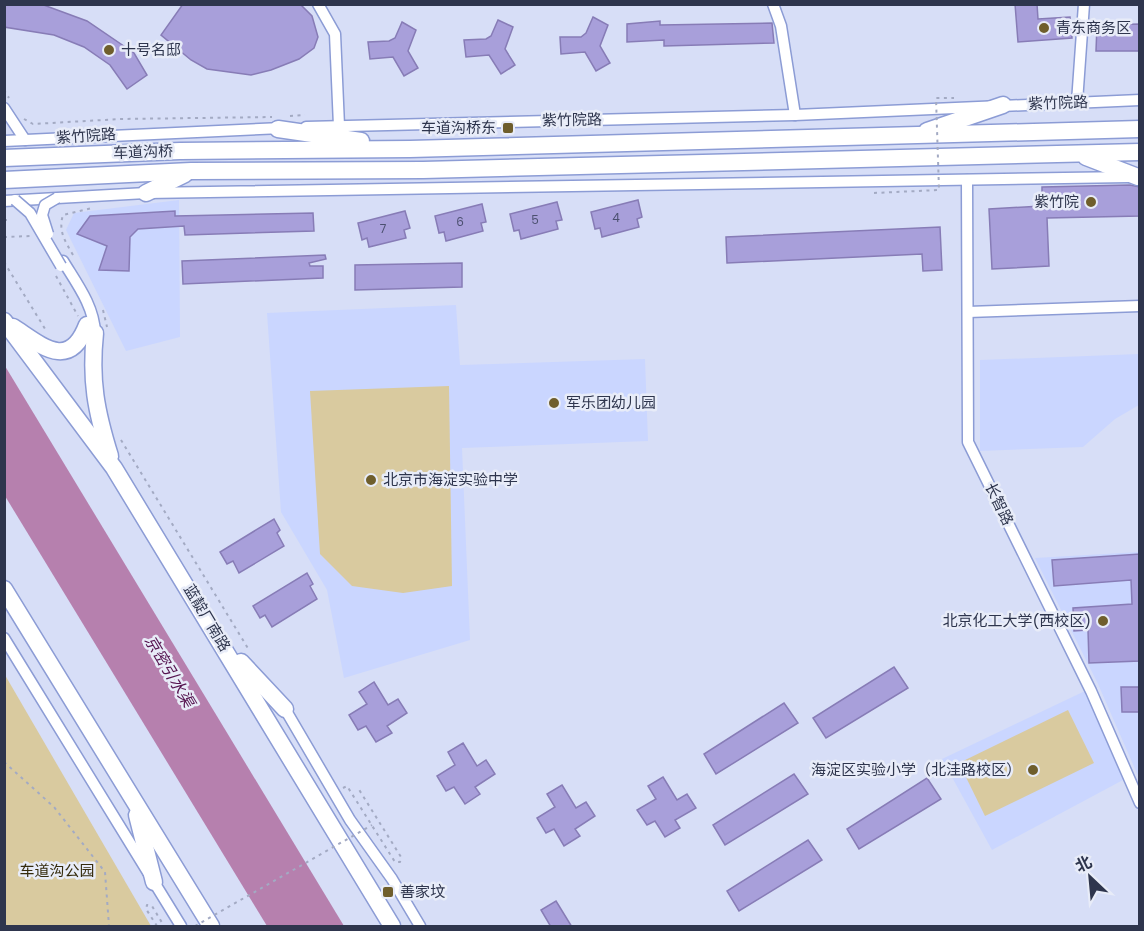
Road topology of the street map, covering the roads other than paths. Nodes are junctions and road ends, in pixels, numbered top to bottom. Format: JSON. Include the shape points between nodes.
{"nodes":[{"id":1,"x":318,"y":4,"type":"edge"},
{"id":2,"x":773,"y":4,"type":"edge"},
{"id":3,"x":1084,"y":4,"type":"edge"},
{"id":4,"x":1140,"y":100,"type":"edge"},
{"id":5,"x":1077,"y":102,"type":"junction"},
{"id":6,"x":1003,"y":105,"type":"junction"},
{"id":7,"x":8,"y":106,"type":"edge"},
{"id":8,"x":795,"y":115,"type":"junction"},
{"id":9,"x":339,"y":126,"type":"junction"},
{"id":10,"x":279,"y":129,"type":"junction"},
{"id":11,"x":1140,"y":129,"type":"edge"},
{"id":12,"x":910,"y":136,"type":"junction"},
{"id":13,"x":25,"y":140,"type":"junction"},
{"id":14,"x":4,"y":141,"type":"edge"},
{"id":15,"x":410,"y":149,"type":"junction"},
{"id":16,"x":282,"y":151,"type":"joint"},
{"id":17,"x":1140,"y":152,"type":"edge"},
{"id":18,"x":1077,"y":153,"type":"junction"},
{"id":19,"x":4,"y":158,"type":"edge"},
{"id":20,"x":191,"y":171,"type":"junction"},
{"id":21,"x":1139,"y":177,"type":"edge"},
{"id":22,"x":4,"y":180,"type":"edge"},
{"id":23,"x":967,"y":180,"type":"junction"},
{"id":24,"x":146,"y":193,"type":"junction"},
{"id":25,"x":57,"y":198,"type":"junction"},
{"id":26,"x":10,"y":200,"type":"edge"},
{"id":27,"x":59,"y":266,"type":"junction"},
{"id":28,"x":1140,"y":306,"type":"edge"},
{"id":29,"x":968,"y":312,"type":"junction"},
{"id":30,"x":4,"y":321,"type":"edge"},
{"id":31,"x":92,"y":327,"type":"junction"},
{"id":32,"x":114,"y":468,"type":"junction"},
{"id":33,"x":4,"y":589,"type":"edge"},
{"id":34,"x":217,"y":635,"type":"junction"},
{"id":35,"x":4,"y":638,"type":"edge"},
{"id":36,"x":285,"y":710,"type":"joint"},
{"id":37,"x":133,"y":800,"type":"junction"},
{"id":38,"x":1140,"y":803,"type":"edge"},
{"id":39,"x":154,"y":882,"type":"junction"},
{"id":40,"x":181,"y":927,"type":"edge"},
{"id":41,"x":211,"y":927,"type":"edge"},
{"id":42,"x":392,"y":927,"type":"edge"},
{"id":43,"x":420,"y":927,"type":"edge"}],
"edges":[{"from":1,"to":9,"type":"street","via":[[335,34]]},
{"from":2,"to":8,"type":"street","via":[[781,26]]},
{"from":3,"to":5,"type":"street"},
{"from":4,"to":5,"type":"street","name":"紫竹院路"},
{"from":5,"to":6,"type":"street","name":"紫竹院路"},
{"from":6,"to":8,"type":"street","name":"紫竹院路"},
{"from":6,"to":12,"type":"highway"},
{"from":7,"to":13,"type":"street"},
{"from":8,"to":9,"type":"street","name":"紫竹院路"},
{"from":9,"to":10,"type":"street","name":"紫竹院路"},
{"from":10,"to":13,"type":"street","name":"紫竹院路"},
{"from":10,"to":15,"type":"highway"},
{"from":11,"to":12,"type":"highway","name":"紫竹院路"},
{"from":12,"to":15,"type":"highway","name":"紫竹院路"},
{"from":13,"to":14,"type":"street","name":"紫竹院路"},
{"from":15,"to":16,"type":"highway","name":"紫竹院路"},
{"from":16,"to":19,"type":"highway","name":"车道沟桥"},
{"from":17,"to":18,"type":"highway"},
{"from":18,"to":20,"type":"highway","via":[[423,170]]},
{"from":18,"to":21,"type":"highway"},
{"from":20,"to":22,"type":"highway","name":"车道沟桥"},
{"from":20,"to":24,"type":"highway"},
{"from":21,"to":23,"type":"street"},
{"from":23,"to":24,"type":"street"},
{"from":23,"to":29,"type":"street","name":"长智路"},
{"from":24,"to":25,"type":"street"},
{"from":25,"to":26,"type":"street","bridge":true},
{"from":25,"to":27,"type":"street","bridge":true,"via":[[45,205],[42,215]]},
{"from":26,"to":27,"type":"street","bridge":true,"via":[[30,213]]},
{"from":27,"to":31,"type":"street","via":[[87,301],[94,318]]},
{"from":28,"to":29,"type":"street"},
{"from":29,"to":38,"type":"street","name":"长智路","via":[[968,442],[1091,691]]},
{"from":30,"to":31,"type":"highway","via":[[54,353],[67,351]]},
{"from":30,"to":32,"type":"highway","name":"蓝靛厂南路"},
{"from":31,"to":32,"type":"highway","via":[[93,395]]},
{"from":32,"to":34,"type":"highway","name":"蓝靛厂南路"},
{"from":33,"to":37,"type":"highway"},
{"from":34,"to":36,"type":"highway"},
{"from":34,"to":42,"type":"highway","name":"蓝靛厂南路"},
{"from":35,"to":39,"type":"street"},
{"from":36,"to":43,"type":"street"},
{"from":37,"to":39,"type":"highway"},
{"from":37,"to":41,"type":"highway"},
{"from":39,"to":40,"type":"street"}]}
